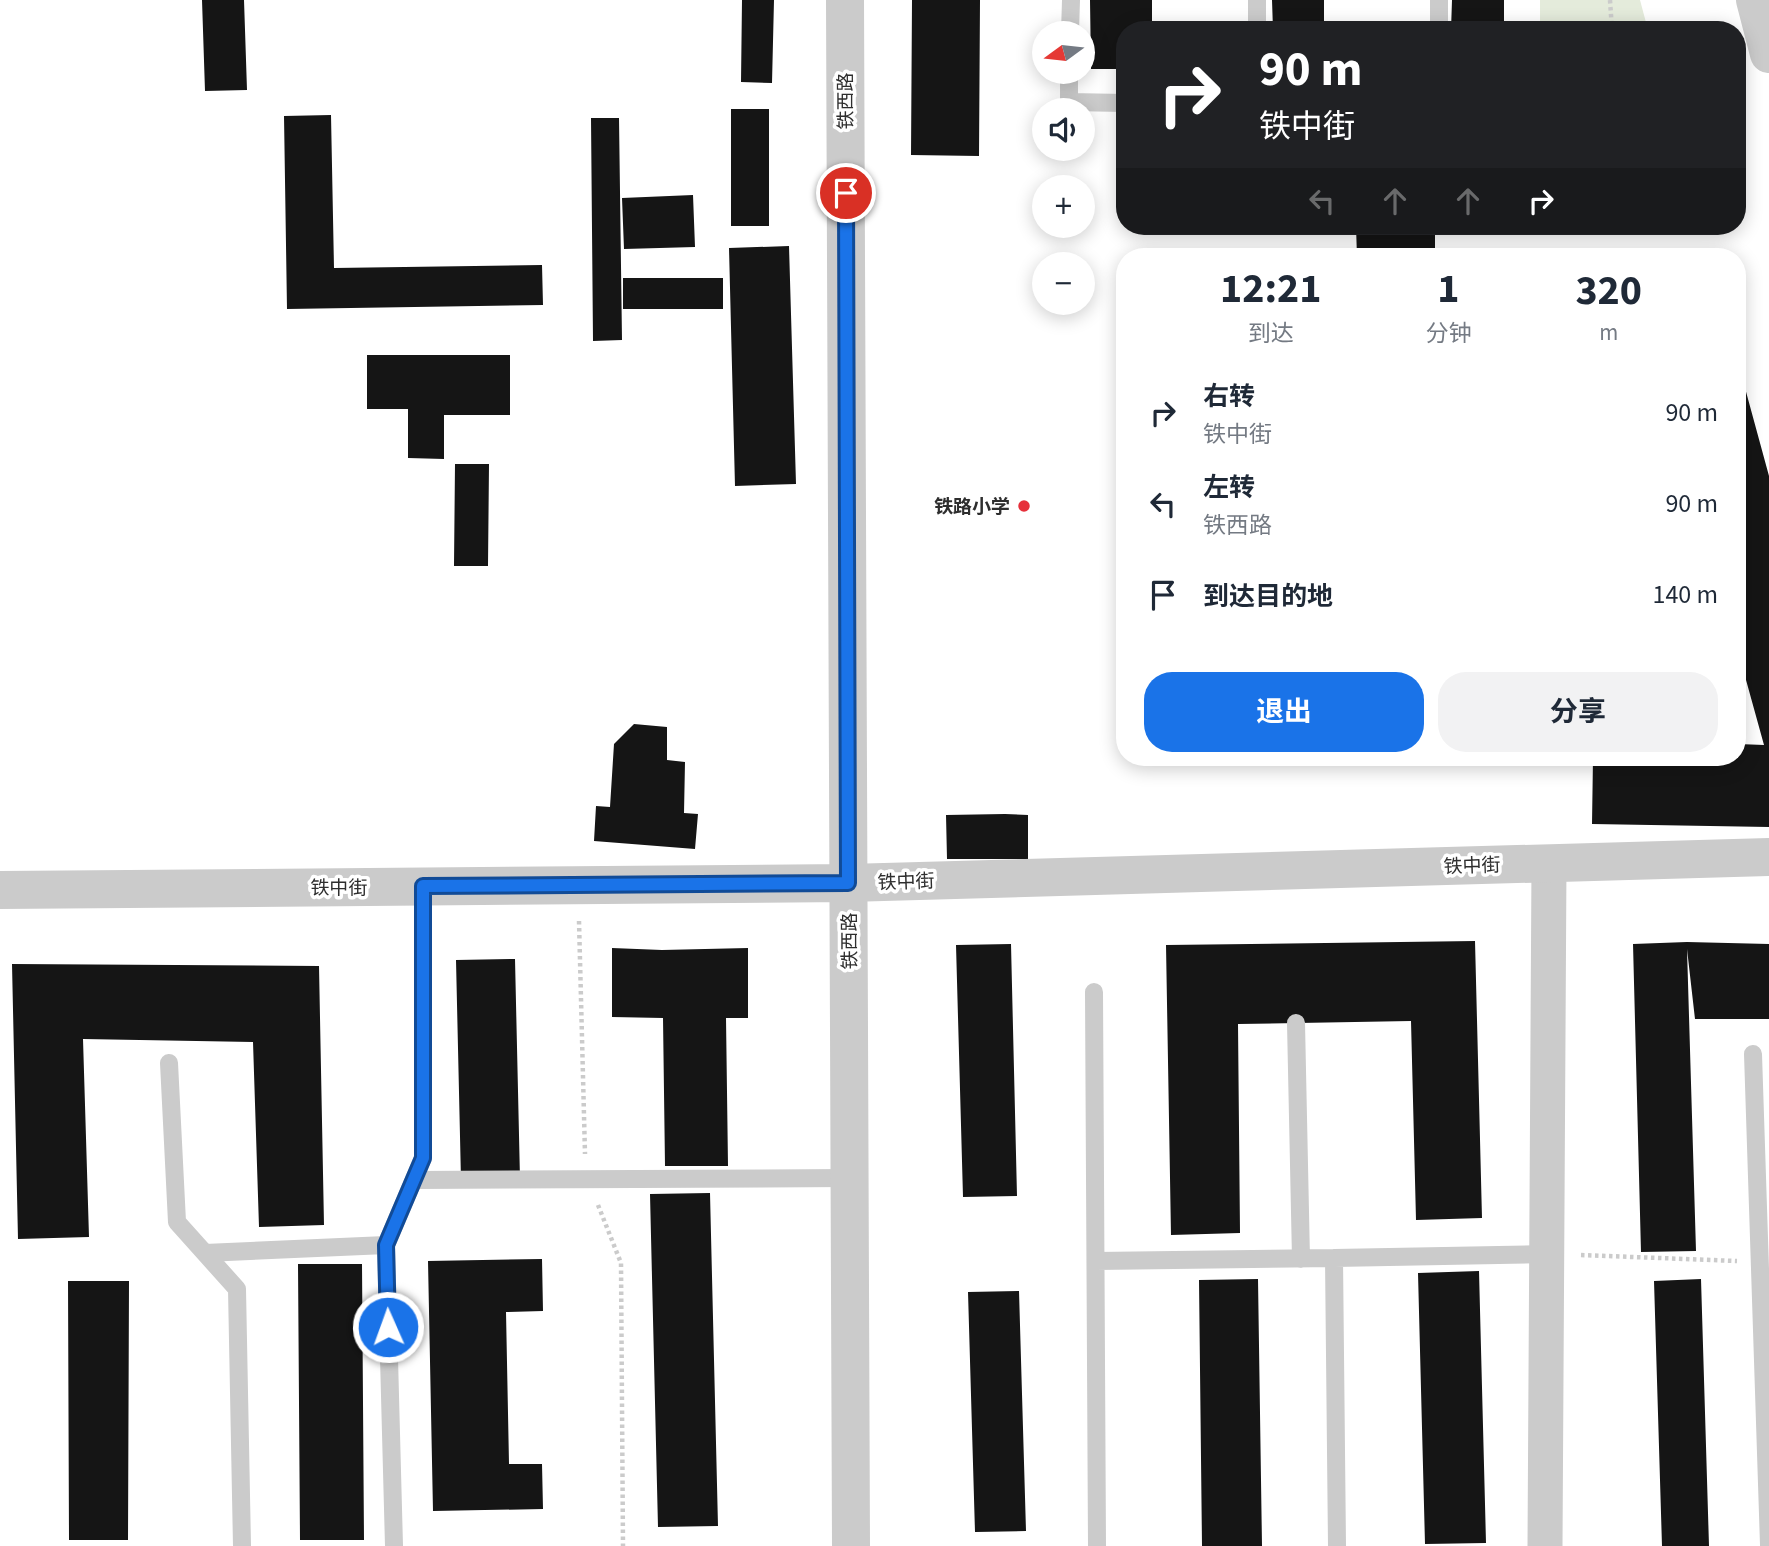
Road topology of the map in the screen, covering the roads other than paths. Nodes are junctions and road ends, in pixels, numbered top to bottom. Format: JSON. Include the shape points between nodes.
{"nodes":[{"id":1,"x":845,"y":0,"type":"edge"},
{"id":2,"x":1071,"y":0,"type":"edge"},
{"id":3,"x":1257,"y":0,"type":"edge"},
{"id":4,"x":1439,"y":0,"type":"edge"},
{"id":5,"x":1755,"y":0,"type":"edge"},
{"id":6,"x":1070,"y":21,"type":"edge"},
{"id":7,"x":1257,"y":21,"type":"edge"},
{"id":8,"x":1439,"y":21,"type":"edge"},
{"id":9,"x":1769,"y":54,"type":"edge"},
{"id":10,"x":1069,"y":84,"type":"edge"},
{"id":11,"x":1116,"y":103,"type":"edge"},
{"id":12,"x":1769,"y":857,"type":"edge"},
{"id":13,"x":1549,"y":863,"type":"junction"},
{"id":14,"x":848,"y":883,"type":"junction"},
{"id":15,"x":423,"y":886,"type":"junction"},
{"id":16,"x":0,"y":890,"type":"edge"},
{"id":17,"x":1094,"y":992,"type":"dead end"},
{"id":18,"x":1296,"y":1023,"type":"dead end"},
{"id":19,"x":1753,"y":1054,"type":"dead end"},
{"id":20,"x":169,"y":1063,"type":"dead end"},
{"id":21,"x":850,"y":1178,"type":"junction"},
{"id":22,"x":414,"y":1181,"type":"junction"},
{"id":23,"x":386,"y":1245,"type":"junction"},
{"id":24,"x":205,"y":1253,"type":"junction"},
{"id":25,"x":1547,"y":1254,"type":"junction"},
{"id":26,"x":1334,"y":1258,"type":"junction"},
{"id":27,"x":1301,"y":1259,"type":"junction"},
{"id":28,"x":1096,"y":1261,"type":"junction"},
{"id":29,"x":1769,"y":1545,"type":"edge"},
{"id":30,"x":242,"y":1546,"type":"edge"},
{"id":31,"x":394,"y":1546,"type":"edge"},
{"id":32,"x":851,"y":1546,"type":"edge"},
{"id":33,"x":1097,"y":1546,"type":"edge"},
{"id":34,"x":1337,"y":1546,"type":"edge"},
{"id":35,"x":1545,"y":1546,"type":"edge"}],
"edges":[{"from":1,"to":14,"type":"street","name":"铁西路"},
{"from":2,"to":6,"type":"lane"},
{"from":3,"to":7,"type":"lane"},
{"from":4,"to":8,"type":"lane"},
{"from":5,"to":9,"type":"street"},
{"from":10,"to":11,"type":"lane","via":[[1069,102]]},
{"from":12,"to":13,"type":"street","name":"铁中街"},
{"from":13,"to":14,"type":"street","name":"铁中街"},
{"from":13,"to":25,"type":"street"},
{"from":14,"to":15,"type":"street","name":"铁中街"},
{"from":14,"to":21,"type":"street","name":"铁西路"},
{"from":15,"to":16,"type":"street","name":"铁中街"},
{"from":15,"to":22,"type":"lane","via":[[423,1158]]},
{"from":17,"to":28,"type":"lane"},
{"from":18,"to":27,"type":"lane"},
{"from":19,"to":29,"type":"lane"},
{"from":20,"to":24,"type":"lane","via":[[177,1222]]},
{"from":21,"to":22,"type":"lane"},
{"from":21,"to":32,"type":"street","name":"铁西路"},
{"from":22,"to":23,"type":"lane"},
{"from":23,"to":24,"type":"lane"},
{"from":23,"to":31,"type":"lane"},
{"from":24,"to":30,"type":"lane","via":[[237,1289]]},
{"from":25,"to":26,"type":"lane"},
{"from":25,"to":35,"type":"street"},
{"from":26,"to":27,"type":"lane"},
{"from":26,"to":34,"type":"lane"},
{"from":27,"to":28,"type":"lane"},
{"from":28,"to":33,"type":"lane"}]}
